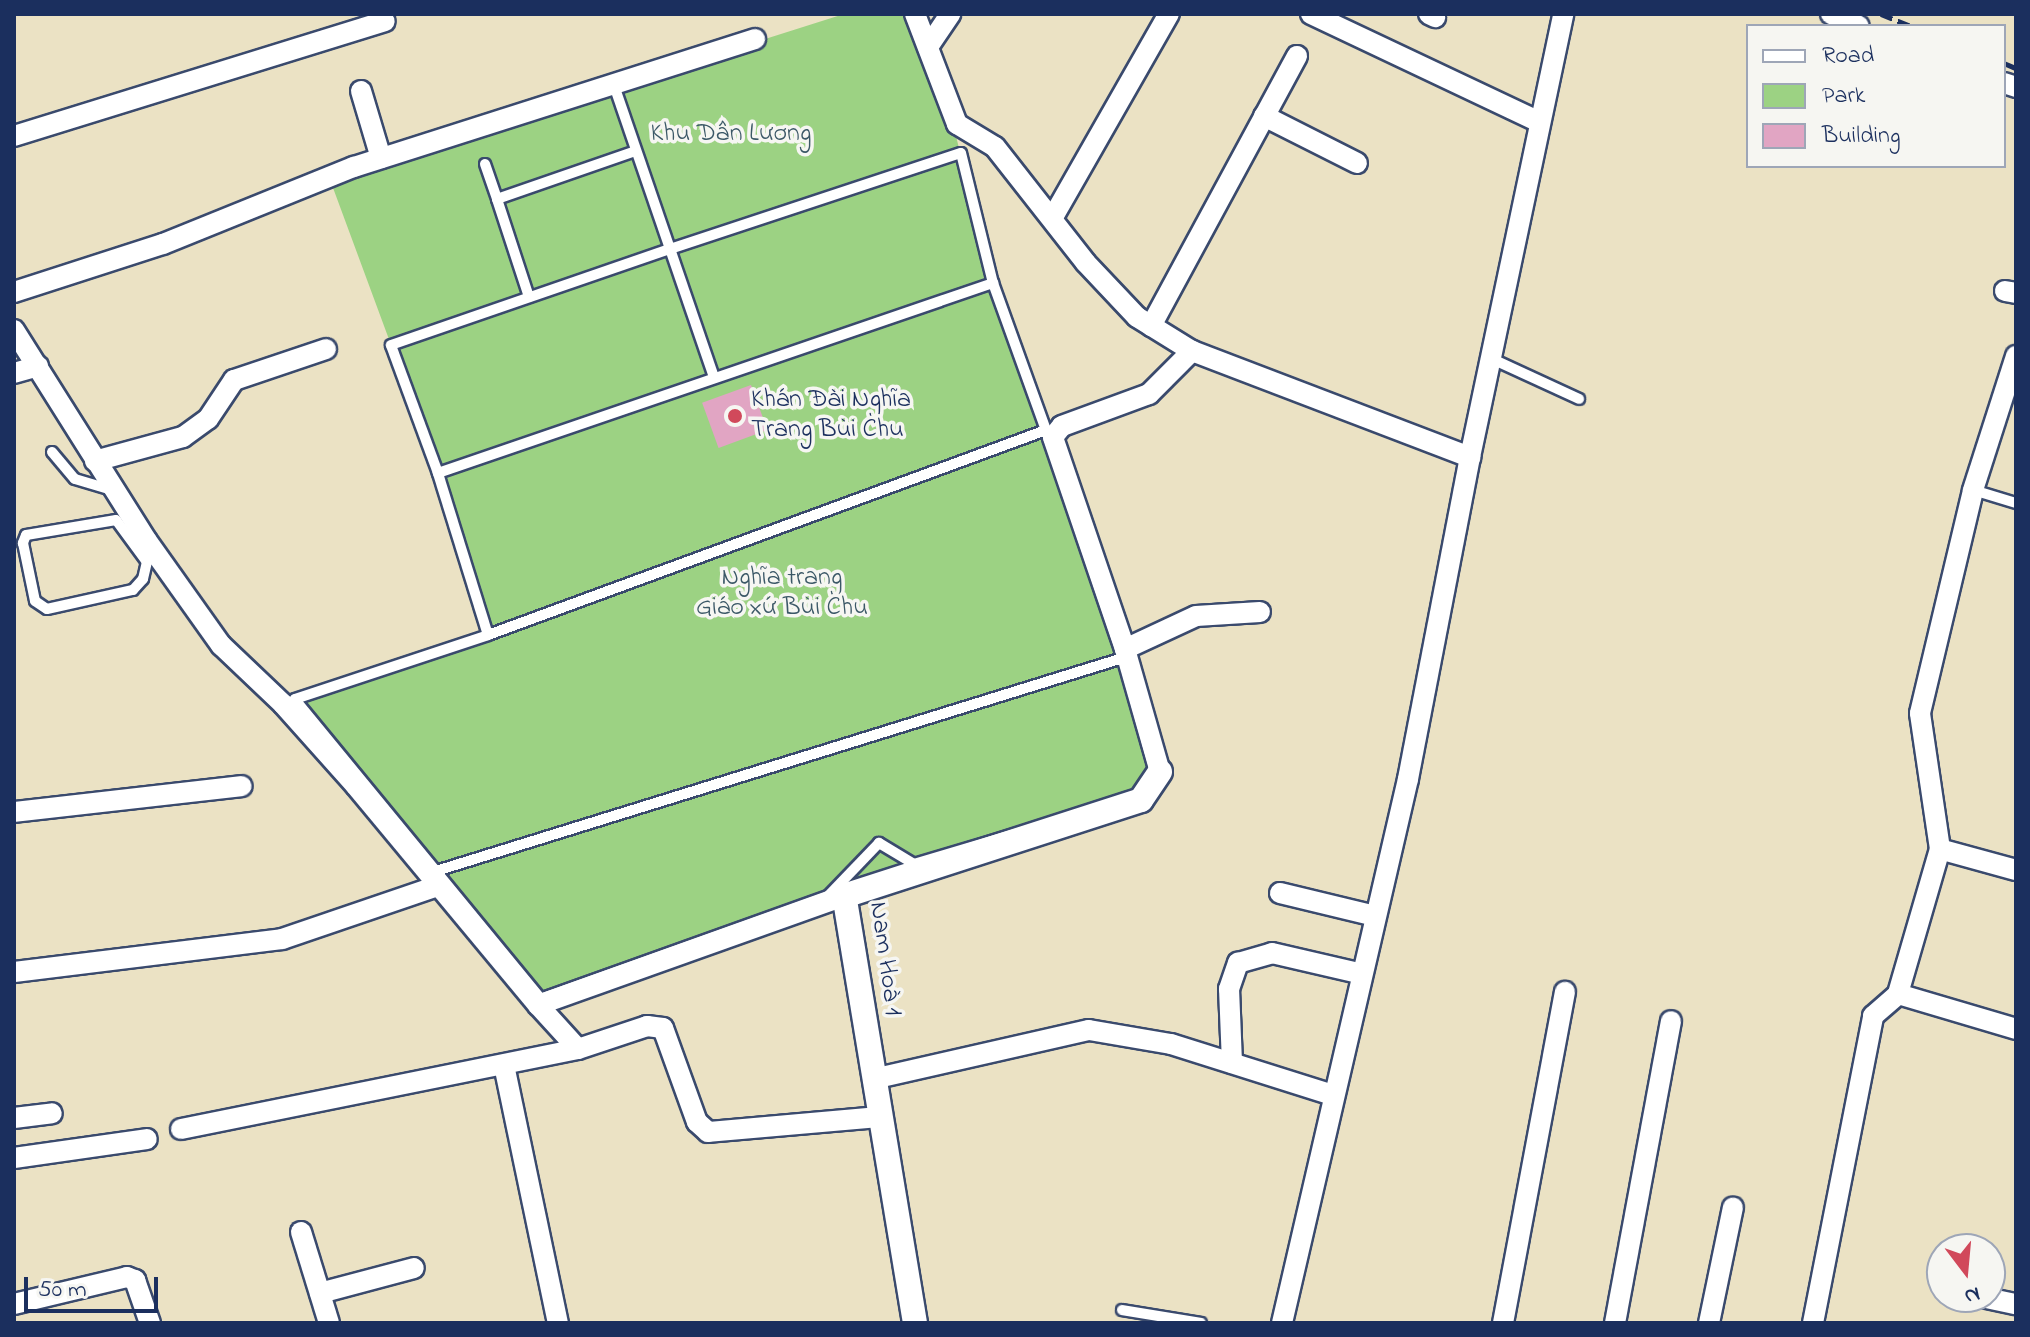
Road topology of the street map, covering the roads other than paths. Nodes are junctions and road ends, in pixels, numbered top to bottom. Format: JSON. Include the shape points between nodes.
{"nodes":[{"id":1,"x":915,"y":14,"type":"edge"},
{"id":2,"x":950,"y":14,"type":"edge"},
{"id":3,"x":1169,"y":14,"type":"edge"},
{"id":4,"x":1311,"y":14,"type":"edge"},
{"id":5,"x":1563,"y":14,"type":"edge"},
{"id":6,"x":1831,"y":14,"type":"edge"},
{"id":7,"x":385,"y":21,"type":"dead end"},
{"id":8,"x":1854,"y":24,"type":"edge"},
{"id":9,"x":755,"y":39,"type":"dead end"},
{"id":10,"x":928,"y":47,"type":"junction"},
{"id":11,"x":1297,"y":56,"type":"dead end"},
{"id":12,"x":361,"y":91,"type":"dead end"},
{"id":13,"x":616,"y":91,"type":"dead end"},
{"id":14,"x":1264,"y":116,"type":"junction"},
{"id":15,"x":1537,"y":121,"type":"junction"},
{"id":16,"x":14,"y":136,"type":"edge"},
{"id":17,"x":636,"y":151,"type":"junction"},
{"id":18,"x":381,"y":158,"type":"junction"},
{"id":19,"x":1357,"y":163,"type":"dead end"},
{"id":20,"x":485,"y":164,"type":"dead end"},
{"id":21,"x":497,"y":199,"type":"junction"},
{"id":22,"x":1053,"y":217,"type":"junction"},
{"id":23,"x":670,"y":249,"type":"junction"},
{"id":24,"x":993,"y":283,"type":"junction"},
{"id":25,"x":14,"y":292,"type":"edge"},
{"id":26,"x":529,"y":297,"type":"junction"},
{"id":27,"x":1151,"y":326,"type":"junction"},
{"id":28,"x":14,"y":330,"type":"edge"},
{"id":29,"x":326,"y":349,"type":"dead end"},
{"id":30,"x":1192,"y":351,"type":"junction"},
{"id":31,"x":2016,"y":356,"type":"edge"},
{"id":32,"x":1488,"y":357,"type":"junction"},
{"id":33,"x":38,"y":366,"type":"junction"},
{"id":34,"x":14,"y":373,"type":"edge"},
{"id":35,"x":714,"y":378,"type":"junction"},
{"id":36,"x":1579,"y":399,"type":"dead end"},
{"id":37,"x":1046,"y":430,"type":"junction"},
{"id":38,"x":52,"y":452,"type":"dead end"},
{"id":39,"x":1470,"y":457,"type":"junction"},
{"id":40,"x":95,"y":461,"type":"junction"},
{"id":41,"x":438,"y":473,"type":"junction"},
{"id":42,"x":1973,"y":490,"type":"junction"},
{"id":43,"x":117,"y":492,"type":"junction"},
{"id":44,"x":2016,"y":503,"type":"edge"},
{"id":45,"x":147,"y":552,"type":"junction"},
{"id":46,"x":1260,"y":612,"type":"dead end"},
{"id":47,"x":488,"y":635,"type":"junction"},
{"id":48,"x":1124,"y":653,"type":"junction"},
{"id":49,"x":1160,"y":772,"type":"joint"},
{"id":50,"x":242,"y":786,"type":"dead end"},
{"id":51,"x":15,"y":806,"type":"edge"},
{"id":52,"x":1940,"y":849,"type":"junction"},
{"id":53,"x":2016,"y":870,"type":"edge"},
{"id":54,"x":436,"y":879,"type":"junction"},
{"id":55,"x":1280,"y":893,"type":"dead end"},
{"id":56,"x":844,"y":896,"type":"junction"},
{"id":57,"x":1375,"y":916,"type":"junction"},
{"id":58,"x":14,"y":972,"type":"edge"},
{"id":59,"x":1362,"y":974,"type":"junction"},
{"id":60,"x":1565,"y":992,"type":"dead end"},
{"id":61,"x":1898,"y":994,"type":"junction"},
{"id":62,"x":538,"y":1005,"type":"junction"},
{"id":63,"x":1671,"y":1021,"type":"dead end"},
{"id":64,"x":2016,"y":1029,"type":"edge"},
{"id":65,"x":578,"y":1049,"type":"junction"},
{"id":66,"x":1232,"y":1063,"type":"junction"},
{"id":67,"x":504,"y":1065,"type":"junction"},
{"id":68,"x":873,"y":1079,"type":"junction"},
{"id":69,"x":1333,"y":1095,"type":"junction"},
{"id":70,"x":52,"y":1113,"type":"dead end"},
{"id":71,"x":880,"y":1117,"type":"junction"},
{"id":72,"x":14,"y":1118,"type":"edge"},
{"id":73,"x":181,"y":1129,"type":"dead end"},
{"id":74,"x":147,"y":1139,"type":"dead end"},
{"id":75,"x":14,"y":1158,"type":"edge"},
{"id":76,"x":1733,"y":1207,"type":"dead end"},
{"id":77,"x":301,"y":1232,"type":"dead end"},
{"id":78,"x":414,"y":1268,"type":"dead end"},
{"id":79,"x":320,"y":1293,"type":"junction"},
{"id":80,"x":14,"y":1304,"type":"edge"},
{"id":81,"x":1122,"y":1310,"type":"dead end"},
{"id":82,"x":150,"y":1323,"type":"edge"},
{"id":83,"x":329,"y":1323,"type":"edge"},
{"id":84,"x":558,"y":1323,"type":"edge"},
{"id":85,"x":915,"y":1323,"type":"edge"},
{"id":86,"x":1201,"y":1323,"type":"edge"},
{"id":87,"x":1282,"y":1323,"type":"edge"},
{"id":88,"x":1503,"y":1323,"type":"edge"},
{"id":89,"x":1615,"y":1323,"type":"edge"},
{"id":90,"x":1709,"y":1323,"type":"edge"},
{"id":91,"x":1813,"y":1323,"type":"edge"}],
"edges":[{"from":1,"to":10,"type":"street"},
{"from":2,"to":10,"type":"street"},
{"from":3,"to":22,"type":"street"},
{"from":4,"to":15,"type":"street"},
{"from":5,"to":15,"type":"street"},
{"from":6,"to":8,"type":"street"},
{"from":7,"to":16,"type":"street"},
{"from":9,"to":18,"type":"street"},
{"from":10,"to":22,"type":"street","via":[[957,124],[995,147]]},
{"from":11,"to":14,"type":"street"},
{"from":12,"to":18,"type":"street"},
{"from":13,"to":17,"type":"lane"},
{"from":14,"to":19,"type":"street"},
{"from":14,"to":27,"type":"street"},
{"from":15,"to":32,"type":"street"},
{"from":17,"to":21,"type":"lane"},
{"from":17,"to":23,"type":"lane"},
{"from":18,"to":25,"type":"street","via":[[163,244]]},
{"from":20,"to":21,"type":"lane"},
{"from":21,"to":26,"type":"lane"},
{"from":22,"to":27,"type":"street","via":[[1121,304]]},
{"from":23,"to":24,"type":"lane","via":[[961,153]]},
{"from":23,"to":26,"type":"lane"},
{"from":23,"to":35,"type":"lane"},
{"from":24,"to":35,"type":"lane"},
{"from":24,"to":37,"type":"lane"},
{"from":26,"to":41,"type":"lane","via":[[391,345]]},
{"from":27,"to":30,"type":"street"},
{"from":28,"to":33,"type":"street"},
{"from":29,"to":40,"type":"street","via":[[234,380],[208,419],[183,437]]},
{"from":30,"to":39,"type":"street"},
{"from":30,"to":48,"type":"street","via":[[1149,394],[1054,432]]},
{"from":31,"to":42,"type":"street"},
{"from":32,"to":36,"type":"lane"},
{"from":32,"to":39,"type":"street"},
{"from":33,"to":34,"type":"street"},
{"from":33,"to":40,"type":"street"},
{"from":35,"to":41,"type":"lane"},
{"from":37,"to":47,"type":"lane"},
{"from":37,"to":48,"type":"lane"},
{"from":38,"to":43,"type":"lane","via":[[75,479]]},
{"from":39,"to":57,"type":"street","via":[[1408,779]]},
{"from":40,"to":43,"type":"street"},
{"from":41,"to":47,"type":"lane"},
{"from":42,"to":44,"type":"lane"},
{"from":42,"to":52,"type":"street","via":[[1920,713]]},
{"from":43,"to":45,"type":"street"},
{"from":45,"to":45,"type":"lane","via":[[133,590],[43,609],[35,601],[23,539],[116,520]]},
{"from":45,"to":54,"type":"street","via":[[221,645],[283,704]]},
{"from":46,"to":48,"type":"street","via":[[1196,616]]},
{"from":47,"to":54,"type":"lane","via":[[295,699]]},
{"from":48,"to":49,"type":"street"},
{"from":48,"to":54,"type":"lane"},
{"from":48,"to":54,"type":"lane","via":[[1155,771],[1139,797],[914,864],[879,843],[828,896],[541,999]]},
{"from":49,"to":56,"type":"street","name":"Nam Hoà 1","via":[[1141,800]]},
{"from":50,"to":51,"type":"street"},
{"from":52,"to":53,"type":"street"},
{"from":52,"to":61,"type":"street"},
{"from":54,"to":58,"type":"street","via":[[282,939]]},
{"from":54,"to":62,"type":"street"},
{"from":55,"to":57,"type":"street"},
{"from":56,"to":62,"type":"street"},
{"from":56,"to":68,"type":"street","name":"Nam Hoà 1"},
{"from":57,"to":59,"type":"street"},
{"from":59,"to":66,"type":"street","via":[[1272,953],[1238,963],[1229,989]]},
{"from":59,"to":69,"type":"street"},
{"from":60,"to":88,"type":"street"},
{"from":61,"to":64,"type":"street"},
{"from":61,"to":91,"type":"street","via":[[1873,1016]]},
{"from":62,"to":65,"type":"street"},
{"from":63,"to":89,"type":"street"},
{"from":65,"to":67,"type":"street"},
{"from":65,"to":71,"type":"street","via":[[647,1026],[663,1028],[697,1122],[708,1132]]},
{"from":66,"to":68,"type":"street","via":[[1171,1044],[1089,1030]]},
{"from":66,"to":69,"type":"street"},
{"from":67,"to":73,"type":"street"},
{"from":67,"to":84,"type":"street"},
{"from":68,"to":71,"type":"street","name":"Nam Hoà 1"},
{"from":69,"to":87,"type":"street"},
{"from":70,"to":72,"type":"street"},
{"from":71,"to":85,"type":"street","name":"Nam Hoà 1"},
{"from":74,"to":75,"type":"street"},
{"from":76,"to":90,"type":"street"},
{"from":77,"to":79,"type":"street"},
{"from":78,"to":79,"type":"street"},
{"from":79,"to":83,"type":"street"},
{"from":80,"to":82,"type":"street","via":[[127,1277],[135,1280]]},
{"from":81,"to":86,"type":"lane"}]}
